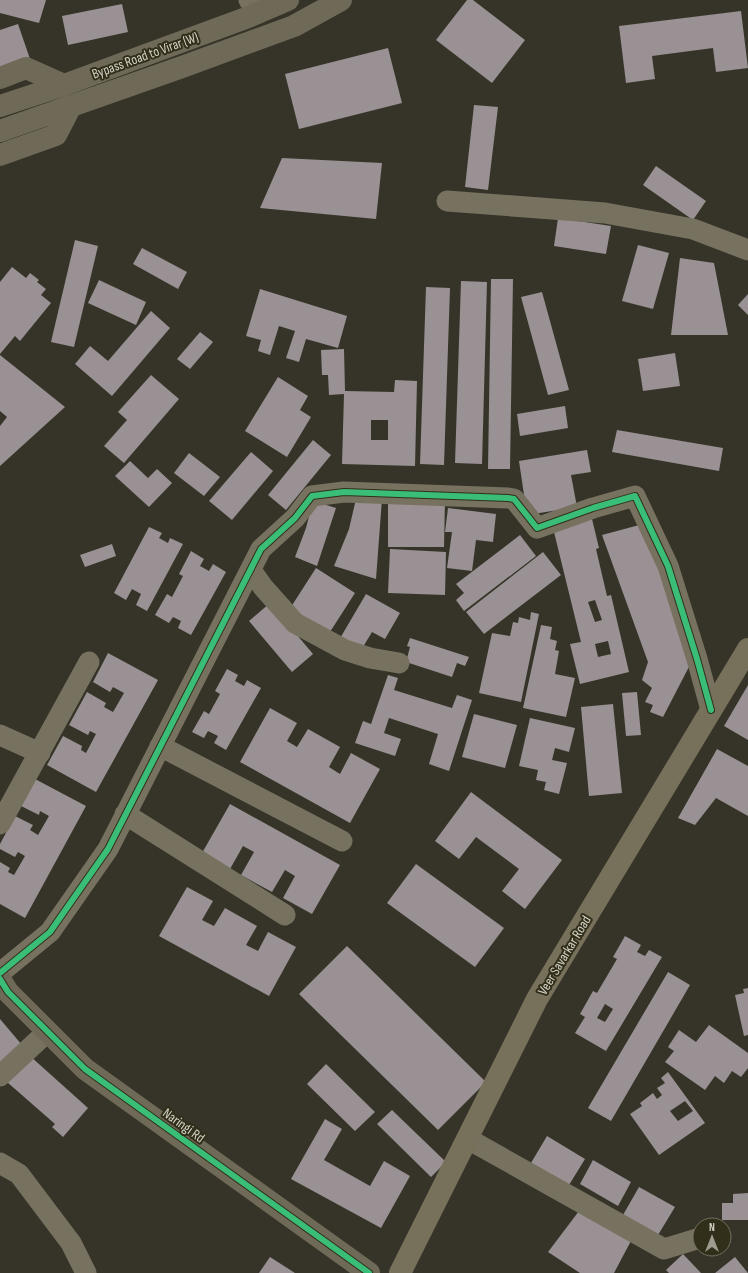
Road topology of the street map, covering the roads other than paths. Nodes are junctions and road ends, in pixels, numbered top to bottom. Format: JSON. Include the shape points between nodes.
{"nodes":[{"id":1,"x":288,"y":0,"type":"edge"},
{"id":2,"x":341,"y":0,"type":"edge"},
{"id":3,"x":254,"y":6,"type":"edge"},
{"id":4,"x":0,"y":78,"type":"edge"},
{"id":5,"x":64,"y":85,"type":"junction"},
{"id":6,"x":0,"y":106,"type":"edge"},
{"id":7,"x":72,"y":106,"type":"junction"},
{"id":8,"x":4,"y":130,"type":"edge"},
{"id":9,"x":0,"y":155,"type":"edge"},
{"id":10,"x":447,"y":200,"type":"dead end"},
{"id":11,"x":748,"y":250,"type":"edge"},
{"id":12,"x":250,"y":570,"type":"junction"},
{"id":13,"x":748,"y":649,"type":"edge"},
{"id":14,"x":89,"y":662,"type":"dead end"},
{"id":15,"x":399,"y":663,"type":"dead end"},
{"id":16,"x":712,"y":710,"type":"junction"},
{"id":17,"x":0,"y":735,"type":"edge"},
{"id":18,"x":160,"y":746,"type":"junction"},
{"id":19,"x":40,"y":753,"type":"junction"},
{"id":20,"x":125,"y":814,"type":"junction"},
{"id":21,"x":0,"y":824,"type":"edge"},
{"id":22,"x":342,"y":841,"type":"dead end"},
{"id":23,"x":285,"y":915,"type":"dead end"},
{"id":24,"x":0,"y":973,"type":"edge"},
{"id":25,"x":0,"y":979,"type":"edge"},
{"id":26,"x":47,"y":1032,"type":"junction"},
{"id":27,"x":0,"y":1076,"type":"edge"},
{"id":28,"x":468,"y":1139,"type":"junction"},
{"id":29,"x":0,"y":1162,"type":"edge"},
{"id":30,"x":692,"y":1240,"type":"edge"},
{"id":31,"x":86,"y":1273,"type":"edge"},
{"id":32,"x":369,"y":1273,"type":"edge"},
{"id":33,"x":400,"y":1273,"type":"edge"}],
"edges":[{"from":1,"to":3,"type":"main road","name":"Bypass Road to Virar (W)"},
{"from":2,"to":7,"type":"main road","via":[[294,26]]},
{"from":3,"to":5,"type":"main road","name":"Bypass Road to Virar (W)"},
{"from":4,"to":5,"type":"main road","via":[[26,68]]},
{"from":5,"to":6,"type":"main road","name":"Bypass Road to Virar (W)"},
{"from":7,"to":8,"type":"main road"},
{"from":7,"to":9,"type":"main road","via":[[56,135]]},
{"from":10,"to":11,"type":"street","via":[[605,212],[694,229]]},
{"from":12,"to":15,"type":"street","via":[[296,624],[344,650]]},
{"from":12,"to":16,"type":"street","via":[[261,549],[296,518],[312,496],[344,492],[508,498],[514,499],[537,528],[635,496],[668,566]]},
{"from":12,"to":18,"type":"street"},
{"from":13,"to":16,"type":"main road","name":"Veer Savarkar Road"},
{"from":14,"to":19,"type":"street"},
{"from":16,"to":28,"type":"main road","name":"Veer Savarkar Road","via":[[538,999]]},
{"from":17,"to":19,"type":"street"},
{"from":18,"to":20,"type":"street"},
{"from":18,"to":22,"type":"street"},
{"from":19,"to":21,"type":"street"},
{"from":20,"to":23,"type":"street"},
{"from":20,"to":24,"type":"street","via":[[108,849],[50,932]]},
{"from":25,"to":26,"type":"main road","name":"Naringi Rd","via":[[8,992]]},
{"from":26,"to":27,"type":"street"},
{"from":26,"to":32,"type":"main road","name":"Naringi Rd","via":[[85,1069]]},
{"from":28,"to":30,"type":"street","via":[[664,1249]]},
{"from":28,"to":33,"type":"main road","name":"Veer Savarkar Road"},
{"from":29,"to":31,"type":"street","via":[[19,1174],[71,1243]]}]}
